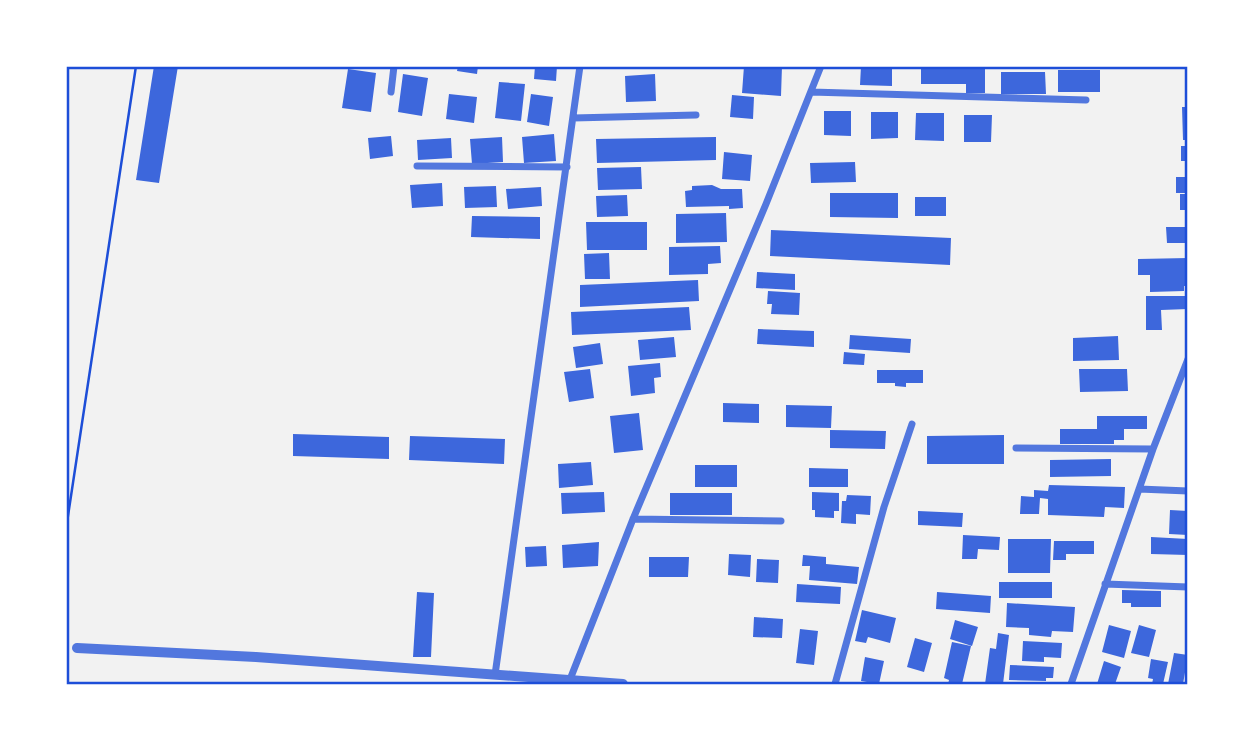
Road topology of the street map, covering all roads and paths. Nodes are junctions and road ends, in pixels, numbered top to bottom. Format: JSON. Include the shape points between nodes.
{"nodes":[{"id":1,"x":136,"y":66,"type":"edge"},
{"id":2,"x":394,"y":66,"type":"edge"},
{"id":3,"x":580,"y":66,"type":"edge"},
{"id":4,"x":821,"y":66,"type":"edge"},
{"id":5,"x":391,"y":92,"type":"dead end"},
{"id":6,"x":811,"y":92,"type":"junction"},
{"id":7,"x":1086,"y":100,"type":"dead end"},
{"id":8,"x":696,"y":116,"type":"dead end"},
{"id":9,"x":573,"y":118,"type":"junction"},
{"id":10,"x":417,"y":166,"type":"dead end"},
{"id":11,"x":567,"y":167,"type":"junction"},
{"id":12,"x":1188,"y":359,"type":"edge"},
{"id":13,"x":912,"y":424,"type":"dead end"},
{"id":14,"x":1016,"y":448,"type":"dead end"},
{"id":15,"x":1153,"y":449,"type":"junction"},
{"id":16,"x":1139,"y":489,"type":"junction"},
{"id":17,"x":1188,"y":491,"type":"edge"},
{"id":18,"x":633,"y":519,"type":"junction"},
{"id":19,"x":781,"y":521,"type":"dead end"},
{"id":20,"x":66,"y":529,"type":"edge"},
{"id":21,"x":1105,"y":584,"type":"junction"},
{"id":22,"x":1188,"y":587,"type":"edge"},
{"id":23,"x":72,"y":647,"type":"edge"},
{"id":24,"x":495,"y":675,"type":"junction"},
{"id":25,"x":569,"y":681,"type":"junction"},
{"id":26,"x":623,"y":684,"type":"edge"},
{"id":27,"x":835,"y":684,"type":"edge"},
{"id":28,"x":1070,"y":684,"type":"edge"}],
"edges":[{"from":1,"to":20,"type":"path"},
{"from":2,"to":5,"type":"street"},
{"from":3,"to":9,"type":"street"},
{"from":4,"to":6,"type":"street"},
{"from":6,"to":7,"type":"street"},
{"from":6,"to":18,"type":"street"},
{"from":8,"to":9,"type":"street"},
{"from":9,"to":11,"type":"street"},
{"from":10,"to":11,"type":"street"},
{"from":11,"to":24,"type":"street"},
{"from":12,"to":15,"type":"street"},
{"from":13,"to":27,"type":"street"},
{"from":14,"to":15,"type":"street"},
{"from":15,"to":16,"type":"street"},
{"from":16,"to":17,"type":"street"},
{"from":16,"to":21,"type":"street"},
{"from":18,"to":19,"type":"street"},
{"from":18,"to":25,"type":"street"},
{"from":21,"to":22,"type":"street"},
{"from":21,"to":28,"type":"street"},
{"from":23,"to":24,"type":"street"},
{"from":24,"to":25,"type":"street"},
{"from":25,"to":26,"type":"street"}]}
